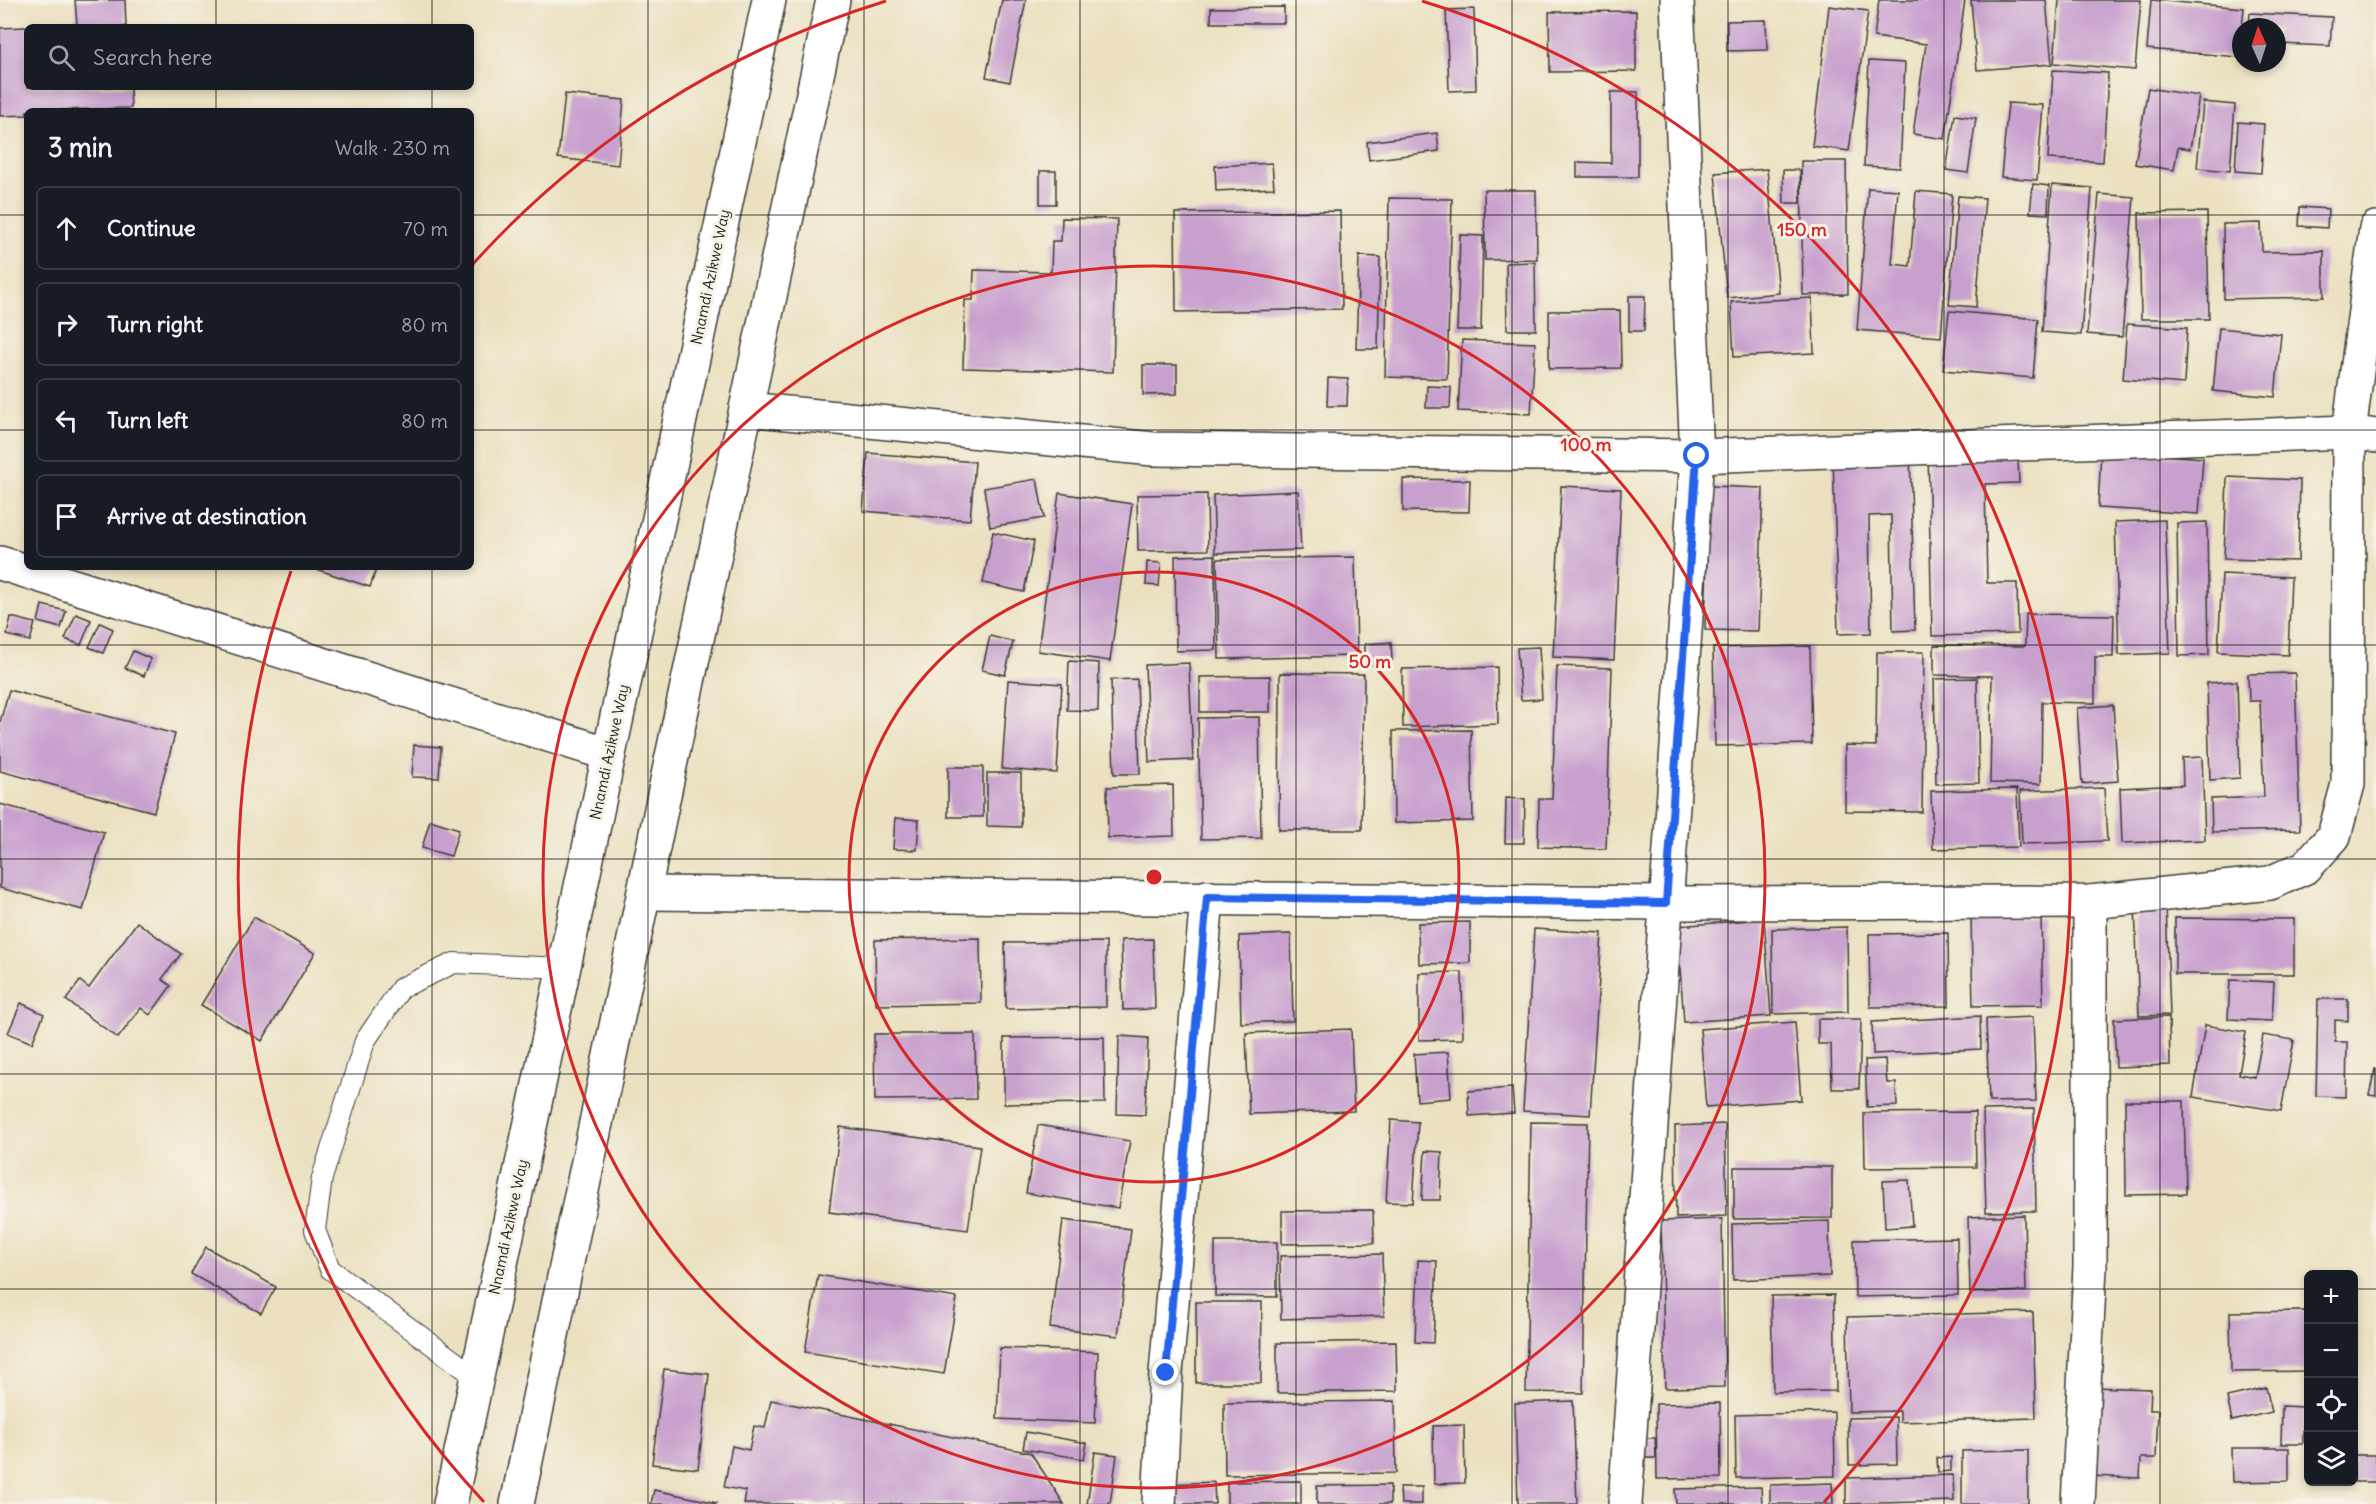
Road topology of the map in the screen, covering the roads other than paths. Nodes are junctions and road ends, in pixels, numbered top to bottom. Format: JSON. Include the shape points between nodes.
{"nodes":[{"id":1,"x":769,"y":0,"type":"edge"},
{"id":2,"x":833,"y":0,"type":"edge"},
{"id":3,"x":1677,"y":0,"type":"edge"},
{"id":4,"x":2376,"y":228,"type":"edge"},
{"id":5,"x":746,"y":410,"type":"junction"},
{"id":6,"x":2363,"y":434,"type":"edge"},
{"id":7,"x":1697,"y":456,"type":"junction"},
{"id":8,"x":0,"y":563,"type":"edge"},
{"id":9,"x":609,"y":754,"type":"junction"},
{"id":10,"x":644,"y":893,"type":"junction"},
{"id":11,"x":1207,"y":897,"type":"junction"},
{"id":12,"x":2090,"y":902,"type":"junction"},
{"id":13,"x":1666,"y":903,"type":"junction"},
{"id":14,"x":564,"y":968,"type":"junction"},
{"id":15,"x":477,"y":1378,"type":"junction"},
{"id":16,"x":450,"y":1504,"type":"edge"},
{"id":17,"x":518,"y":1504,"type":"edge"},
{"id":18,"x":1159,"y":1504,"type":"edge"},
{"id":19,"x":1625,"y":1504,"type":"edge"},
{"id":20,"x":2078,"y":1504,"type":"edge"}],
"edges":[{"from":1,"to":9,"type":"main road","name":"Nnamdi Azikwe Way"},
{"from":2,"to":5,"type":"main road"},
{"from":3,"to":7,"type":"main road"},
{"from":4,"to":6,"type":"main road"},
{"from":5,"to":7,"type":"main road","via":[[1153,449]]},
{"from":5,"to":10,"type":"main road"},
{"from":6,"to":7,"type":"main road"},
{"from":6,"to":12,"type":"main road","via":[[2349,784],[2334,836],[2306,867],[2270,883]]},
{"from":7,"to":13,"type":"main road"},
{"from":8,"to":9,"type":"main road"},
{"from":9,"to":14,"type":"main road","name":"Nnamdi Azikwe Way"},
{"from":10,"to":11,"type":"main road"},
{"from":10,"to":17,"type":"main road"},
{"from":11,"to":13,"type":"main road"},
{"from":11,"to":18,"type":"main road","via":[[1166,1373]]},
{"from":12,"to":13,"type":"main road"},
{"from":12,"to":20,"type":"main road","via":[[2090,1267]]},
{"from":13,"to":19,"type":"main road"},
{"from":14,"to":15,"type":"main road","name":"Nnamdi Azikwe Way"},
{"from":14,"to":15,"type":"lane","via":[[454,963],[401,988],[365,1041],[322,1178],[315,1230],[330,1269]]},
{"from":15,"to":16,"type":"main road","name":"Nnamdi Azikwe Way"}]}
